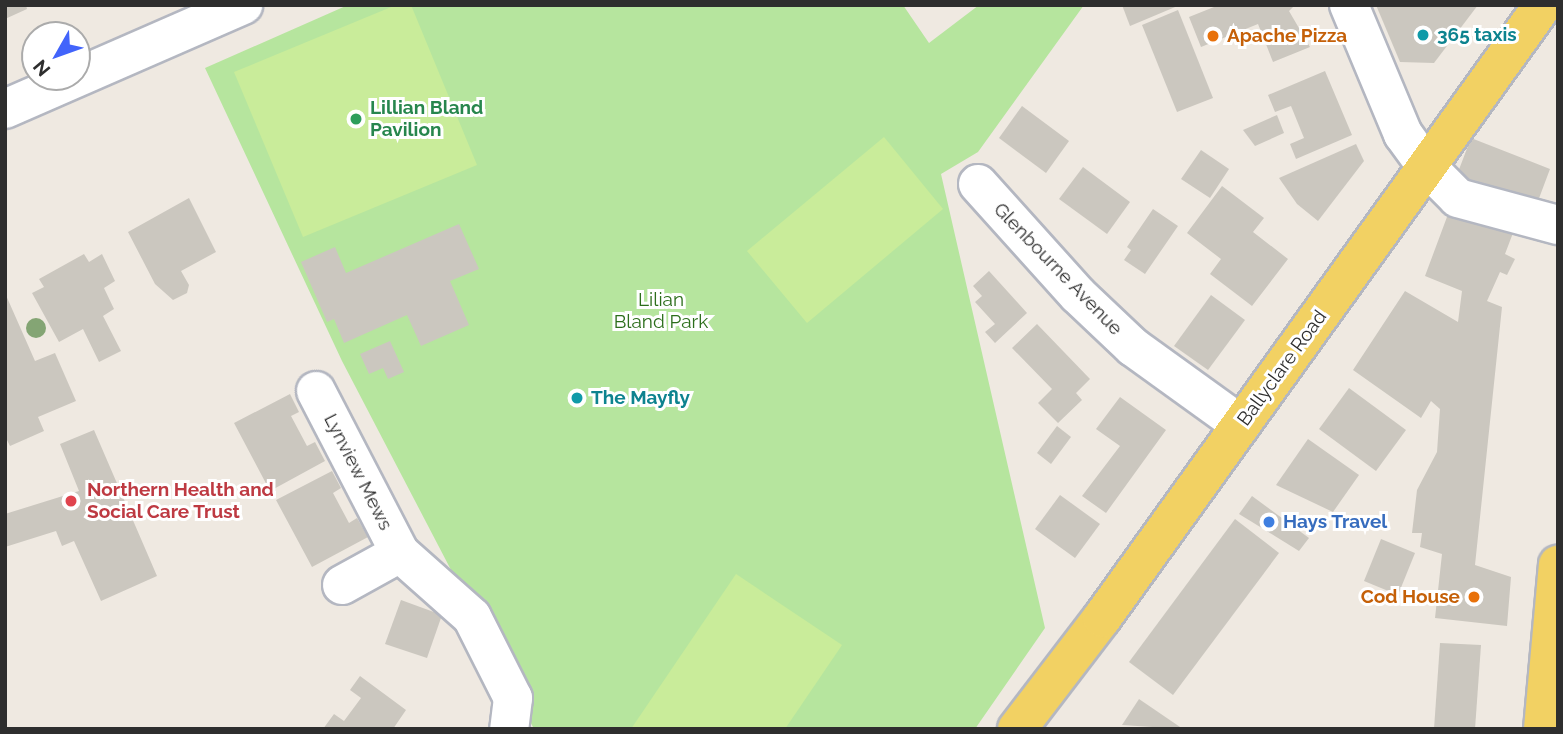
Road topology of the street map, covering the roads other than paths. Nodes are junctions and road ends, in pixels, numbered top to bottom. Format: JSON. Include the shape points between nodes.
{"nodes":[{"id":1,"x":243,"y":5,"type":"edge"},
{"id":2,"x":1349,"y":5,"type":"edge"},
{"id":3,"x":1544,"y":7,"type":"edge"},
{"id":4,"x":5,"y":110,"type":"edge"},
{"id":5,"x":1426,"y":166,"type":"junction"},
{"id":6,"x":978,"y":184,"type":"dead end"},
{"id":7,"x":1558,"y":225,"type":"edge"},
{"id":8,"x":316,"y":391,"type":"dead end"},
{"id":9,"x":1241,"y":425,"type":"junction"},
{"id":10,"x":400,"y":553,"type":"junction"},
{"id":11,"x":1558,"y":565,"type":"edge"},
{"id":12,"x":342,"y":585,"type":"dead end"},
{"id":13,"x":509,"y":729,"type":"edge"},
{"id":14,"x":1017,"y":729,"type":"edge"},
{"id":15,"x":1543,"y":729,"type":"edge"}],
"edges":[{"from":1,"to":4,"type":"street"},
{"from":2,"to":5,"type":"street","via":[[1403,134]]},
{"from":3,"to":5,"type":"main road","name":"Ballyclare Road"},
{"from":5,"to":7,"type":"street","via":[[1458,198]]},
{"from":5,"to":9,"type":"main road","name":"Ballyclare Road"},
{"from":6,"to":9,"type":"street","name":"Glenbourne Avenue","via":[[1078,295],[1133,347]]},
{"from":8,"to":10,"type":"street","name":"Lynview Mews"},
{"from":9,"to":14,"type":"main road","name":"Ballyclare Road"},
{"from":10,"to":12,"type":"street","name":"Lynview Mews"},
{"from":10,"to":13,"type":"street","name":"Lynview Mews","via":[[472,617],[513,698]]},
{"from":11,"to":15,"type":"main road"}]}
